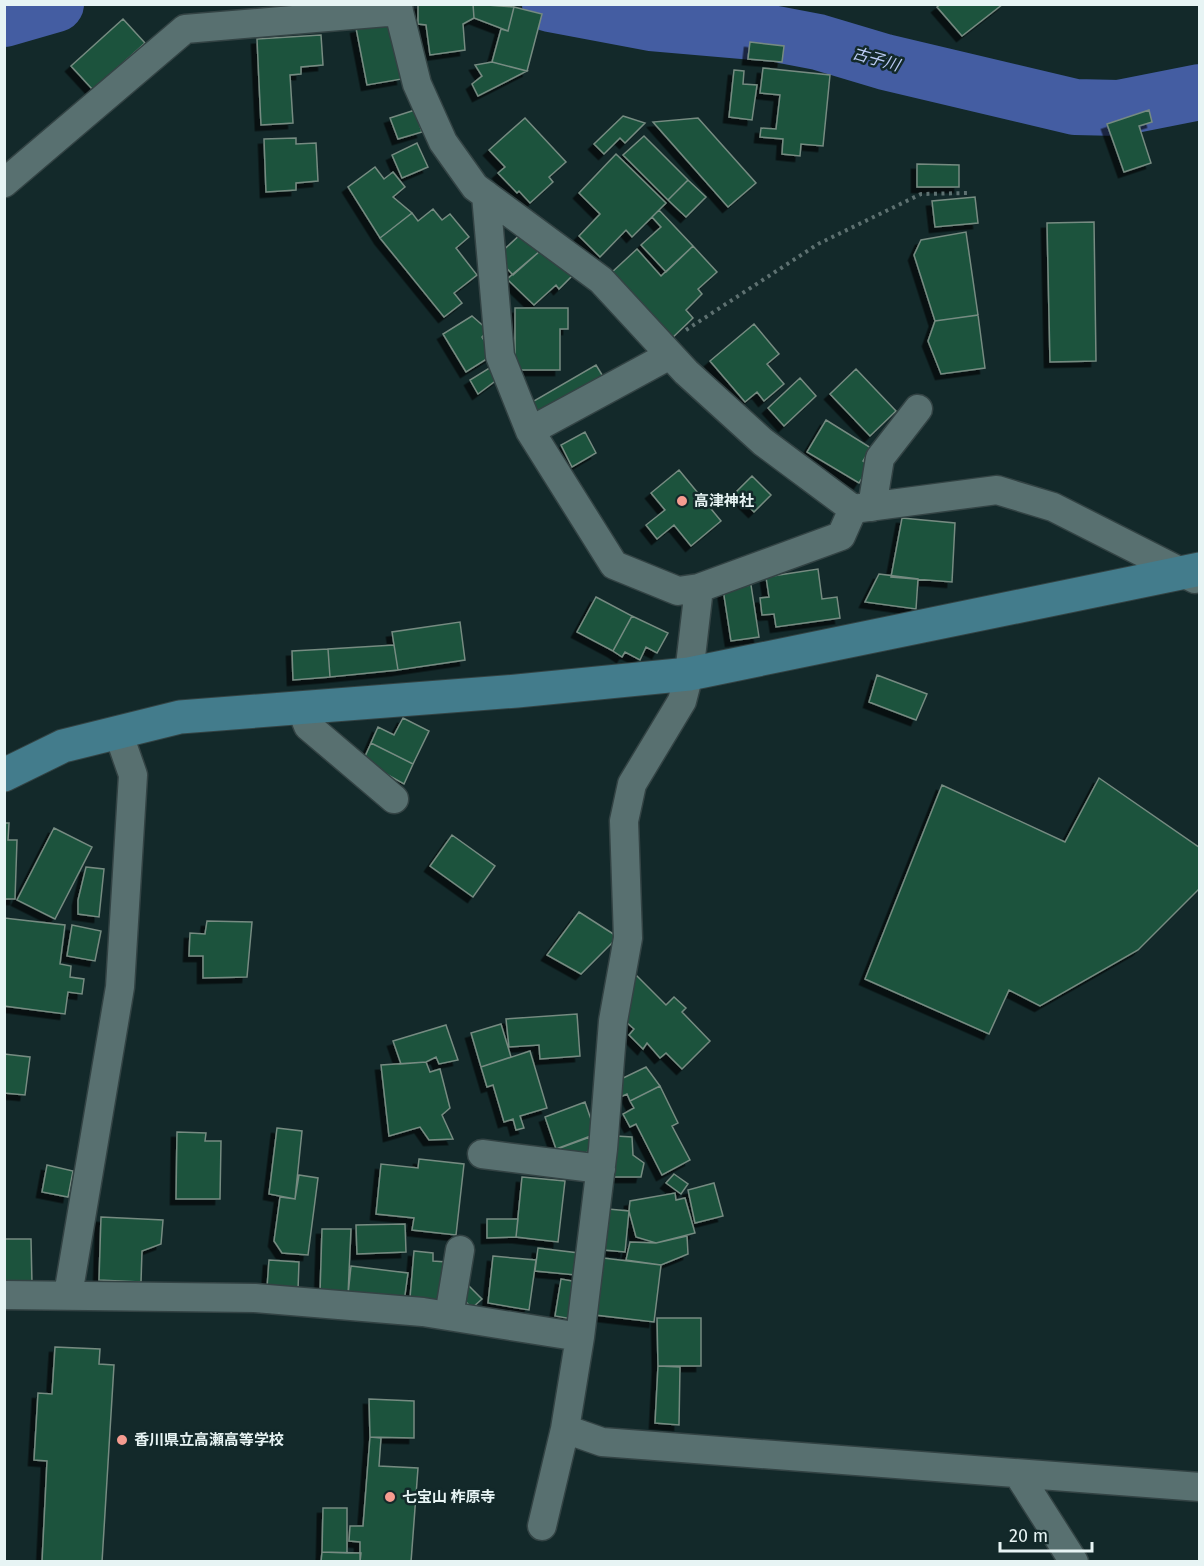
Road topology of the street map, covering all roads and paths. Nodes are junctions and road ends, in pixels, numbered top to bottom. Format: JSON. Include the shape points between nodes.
{"nodes":[{"id":1,"x":398,"y":8,"type":"edge"},
{"id":2,"x":4,"y":183,"type":"edge"},
{"id":3,"x":969,"y":193,"type":"dead end"},
{"id":4,"x":486,"y":195,"type":"junction"},
{"id":5,"x":666,"y":350,"type":"junction"},
{"id":6,"x":918,"y":409,"type":"dead end"},
{"id":7,"x":530,"y":431,"type":"junction"},
{"id":8,"x":863,"y":508,"type":"junction"},
{"id":9,"x":1195,"y":574,"type":"edge"},
{"id":10,"x":699,"y":588,"type":"junction"},
{"id":11,"x":689,"y":674,"type":"junction"},
{"id":12,"x":301,"y":708,"type":"junction"},
{"id":13,"x":118,"y":732,"type":"junction"},
{"id":14,"x":4,"y":775,"type":"edge"},
{"id":15,"x":394,"y":799,"type":"dead end"},
{"id":16,"x":482,"y":1154,"type":"dead end"},
{"id":17,"x":601,"y":1169,"type":"junction"},
{"id":18,"x":460,"y":1250,"type":"dead end"},
{"id":19,"x":4,"y":1295,"type":"edge"},
{"id":20,"x":68,"y":1295,"type":"junction"},
{"id":21,"x":449,"y":1316,"type":"junction"},
{"id":22,"x":580,"y":1337,"type":"junction"},
{"id":23,"x":565,"y":1429,"type":"junction"},
{"id":24,"x":1018,"y":1473,"type":"junction"},
{"id":25,"x":1200,"y":1487,"type":"edge"},
{"id":26,"x":542,"y":1526,"type":"dead end"},
{"id":27,"x":1074,"y":1562,"type":"edge"}],
"edges":[{"from":1,"to":2,"type":"street","via":[[185,29]]},
{"from":1,"to":4,"type":"street","via":[[417,84],[443,142],[475,187]]},
{"from":3,"to":5,"type":"path","via":[[921,194],[818,244]]},
{"from":4,"to":5,"type":"street","via":[[601,280]]},
{"from":4,"to":7,"type":"street","via":[[500,356]]},
{"from":5,"to":7,"type":"street"},
{"from":5,"to":8,"type":"street","via":[[763,441]]},
{"from":6,"to":8,"type":"street","via":[[880,458]]},
{"from":7,"to":10,"type":"street","via":[[614,565],[678,591]]},
{"from":8,"to":9,"type":"street","via":[[997,490],[1053,507]]},
{"from":8,"to":10,"type":"street","via":[[841,536]]},
{"from":9,"to":11,"type":"street"},
{"from":10,"to":11,"type":"street"},
{"from":11,"to":12,"type":"street"},
{"from":11,"to":17,"type":"street","via":[[682,701],[632,784],[624,821],[628,938],[613,1021]]},
{"from":12,"to":13,"type":"street","via":[[180,717]]},
{"from":12,"to":15,"type":"street","via":[[308,726]]},
{"from":13,"to":14,"type":"street","via":[[63,746]]},
{"from":13,"to":20,"type":"street","via":[[133,775],[120,987]]},
{"from":16,"to":17,"type":"street"},
{"from":17,"to":22,"type":"street"},
{"from":18,"to":21,"type":"street"},
{"from":19,"to":20,"type":"street"},
{"from":20,"to":21,"type":"street","via":[[255,1299]]},
{"from":21,"to":22,"type":"street"},
{"from":22,"to":23,"type":"street"},
{"from":23,"to":24,"type":"street","via":[[602,1442]]},
{"from":23,"to":26,"type":"street"},
{"from":24,"to":25,"type":"street"},
{"from":24,"to":27,"type":"street"}]}
